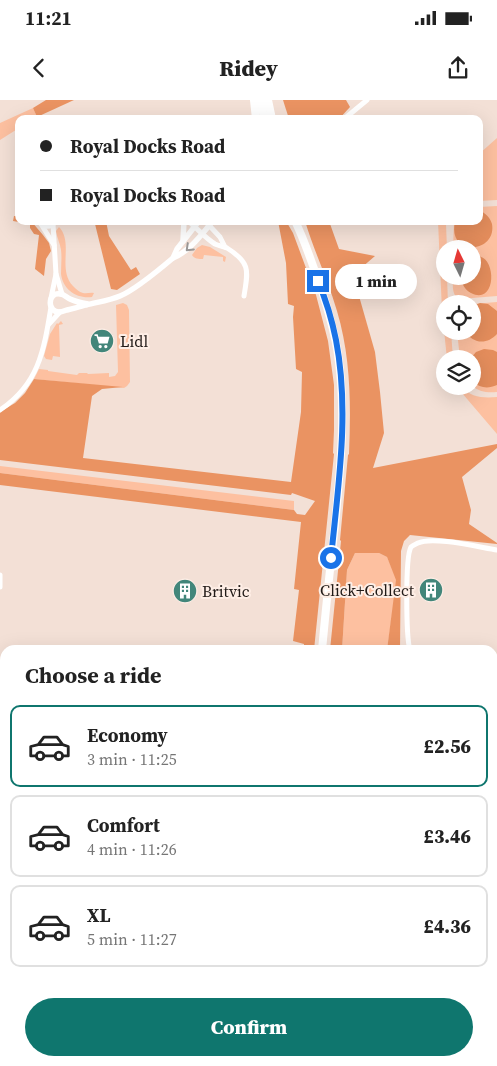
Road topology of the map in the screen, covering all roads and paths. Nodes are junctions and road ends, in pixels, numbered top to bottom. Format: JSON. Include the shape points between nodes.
{"nodes":[{"id":1,"x":254,"y":100,"type":"edge"},
{"id":2,"x":261,"y":100,"type":"edge"},
{"id":3,"x":268,"y":100,"type":"edge"},
{"id":4,"x":367,"y":100,"type":"edge"},
{"id":5,"x":256,"y":115,"type":"edge"},
{"id":6,"x":263,"y":115,"type":"edge"},
{"id":7,"x":271,"y":115,"type":"edge"},
{"id":8,"x":349,"y":115,"type":"edge"},
{"id":9,"x":40,"y":225,"type":"edge"},
{"id":10,"x":55,"y":225,"type":"edge"},
{"id":11,"x":184,"y":225,"type":"edge"},
{"id":12,"x":196,"y":225,"type":"edge"},
{"id":13,"x":198,"y":225,"type":"edge"},
{"id":14,"x":206,"y":225,"type":"edge"},
{"id":15,"x":210,"y":225,"type":"edge"},
{"id":16,"x":298,"y":225,"type":"edge"},
{"id":17,"x":202,"y":234,"type":"junction"},
{"id":18,"x":183,"y":241,"type":"junction"},
{"id":19,"x":54,"y":245,"type":"junction"},
{"id":20,"x":225,"y":248,"type":"junction"},
{"id":21,"x":173,"y":258,"type":"junction"},
{"id":22,"x":56,"y":274,"type":"junction"},
{"id":23,"x":65,"y":296,"type":"junction"},
{"id":24,"x":244,"y":296,"type":"dead end"},
{"id":25,"x":51,"y":298,"type":"junction"},
{"id":26,"x":88,"y":304,"type":"junction"},
{"id":27,"x":51,"y":307,"type":"junction"},
{"id":28,"x":63,"y":311,"type":"junction"},
{"id":29,"x":49,"y":324,"type":"junction"},
{"id":30,"x":0,"y":410,"type":"edge"},
{"id":31,"x":497,"y":550,"type":"edge"},
{"id":32,"x":0,"y":576,"type":"edge"},
{"id":33,"x":0,"y":587,"type":"edge"},
{"id":34,"x":322,"y":645,"type":"edge"},
{"id":35,"x":409,"y":645,"type":"edge"}],
"edges":[{"from":1,"to":5,"type":"highway"},
{"from":2,"to":6,"type":"highway"},
{"from":3,"to":7,"type":"highway"},
{"from":4,"to":8,"type":"street"},
{"from":9,"to":19,"type":"street"},
{"from":10,"to":19,"type":"street"},
{"from":11,"to":18,"type":"street"},
{"from":12,"to":18,"type":"street"},
{"from":13,"to":17,"type":"street"},
{"from":14,"to":17,"type":"street"},
{"from":15,"to":20,"type":"street"},
{"from":16,"to":34,"type":"highway","via":[[323,292],[336,340],[342,392],[341,454]]},
{"from":17,"to":20,"type":"street"},
{"from":17,"to":21,"type":"street","one_way":true,"via":[[189,249]]},
{"from":18,"to":21,"type":"street"},
{"from":19,"to":22,"type":"street"},
{"from":20,"to":24,"type":"street","via":[[246,265]]},
{"from":21,"to":26,"type":"street","via":[[122,296]]},
{"from":22,"to":23,"type":"street"},
{"from":22,"to":25,"type":"street"},
{"from":23,"to":25,"type":"street","via":[[56,294]]},
{"from":23,"to":26,"type":"street"},
{"from":23,"to":28,"type":"street","via":[[69,304]]},
{"from":25,"to":27,"type":"street"},
{"from":26,"to":28,"type":"street"},
{"from":27,"to":28,"type":"street","via":[[56,312]]},
{"from":27,"to":29,"type":"street"},
{"from":28,"to":29,"type":"street"},
{"from":29,"to":30,"type":"street","via":[[39,362],[28,385]]},
{"from":31,"to":35,"type":"street","via":[[440,541],[422,541],[411,547],[407,588]]},
{"from":32,"to":33,"type":"street"}]}
